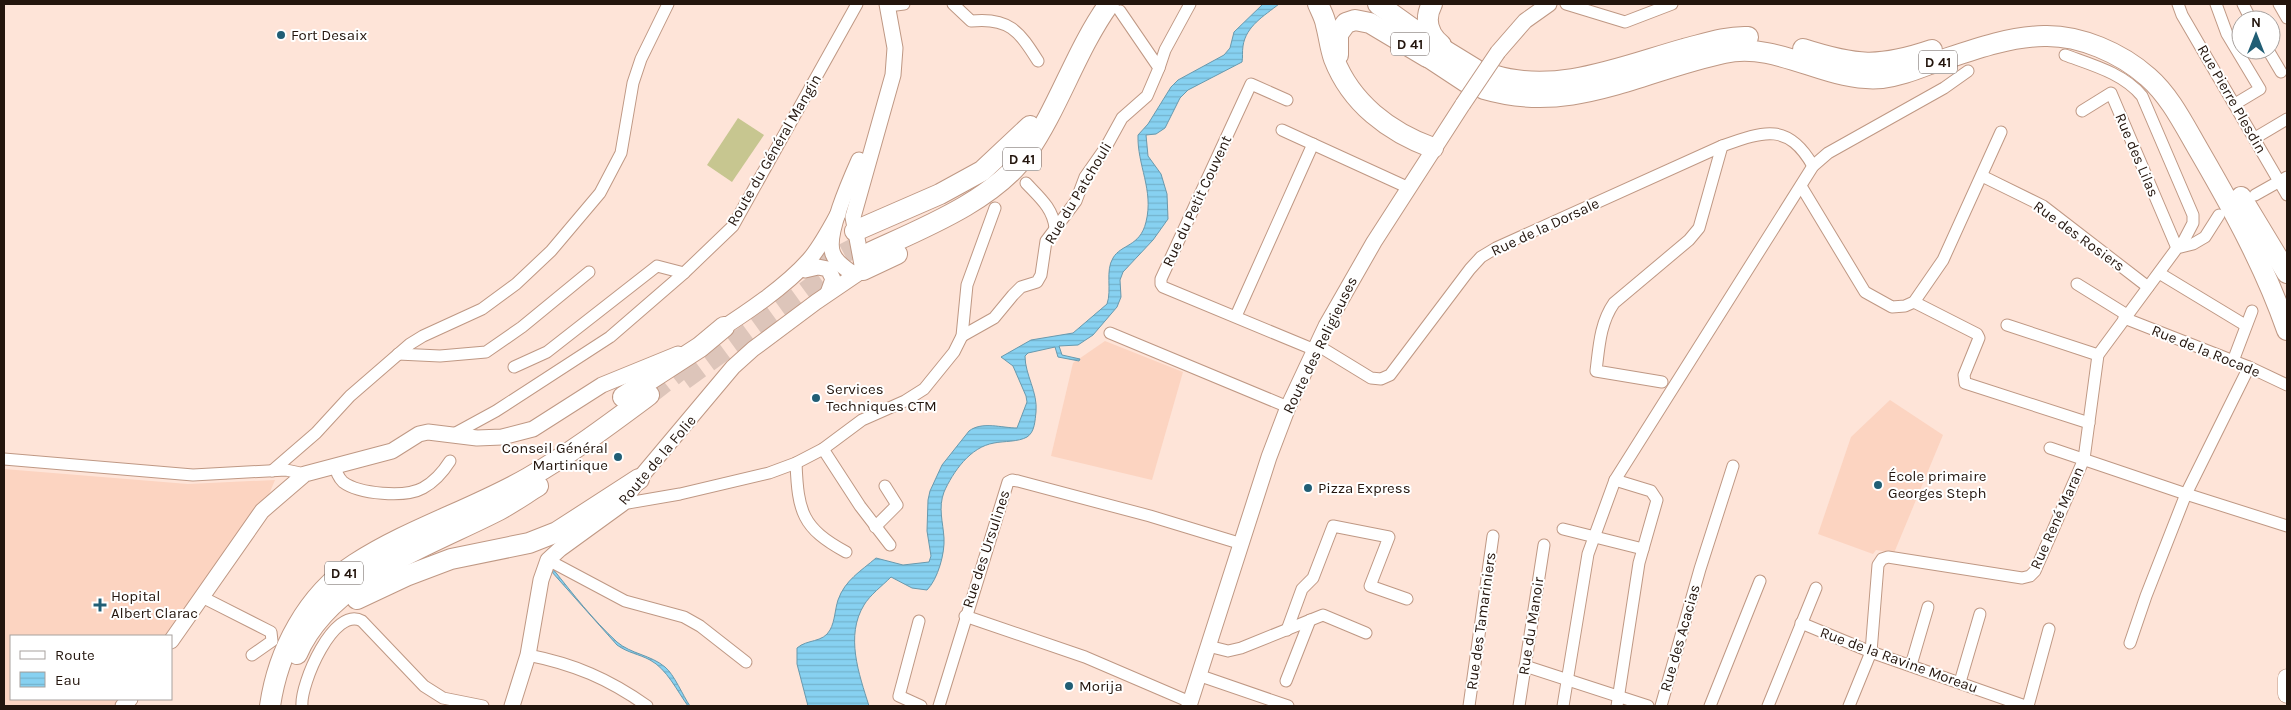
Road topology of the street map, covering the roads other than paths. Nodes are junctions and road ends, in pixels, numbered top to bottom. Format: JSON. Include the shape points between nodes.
{"nodes":[{"id":1,"x":668,"y":4,"type":"edge"},
{"id":2,"x":857,"y":4,"type":"edge"},
{"id":3,"x":904,"y":4,"type":"edge"},
{"id":4,"x":953,"y":4,"type":"edge"},
{"id":5,"x":1097,"y":4,"type":"edge"},
{"id":6,"x":1190,"y":4,"type":"edge"},
{"id":7,"x":1357,"y":4,"type":"edge"},
{"id":8,"x":1378,"y":4,"type":"edge"},
{"id":9,"x":1432,"y":4,"type":"edge"},
{"id":10,"x":1530,"y":4,"type":"edge"},
{"id":11,"x":1549,"y":4,"type":"edge"},
{"id":12,"x":1566,"y":4,"type":"edge"},
{"id":13,"x":1672,"y":4,"type":"edge"},
{"id":14,"x":2178,"y":4,"type":"edge"},
{"id":15,"x":2216,"y":4,"type":"edge"},
{"id":16,"x":2279,"y":4,"type":"edge"},
{"id":17,"x":887,"y":5,"type":"edge"},
{"id":18,"x":1319,"y":5,"type":"edge"},
{"id":19,"x":1584,"y":6,"type":"edge"},
{"id":20,"x":1115,"y":7,"type":"edge"},
{"id":21,"x":2287,"y":18,"type":"edge"},
{"id":22,"x":1525,"y":20,"type":"junction"},
{"id":23,"x":1340,"y":30,"type":"junction"},
{"id":24,"x":2065,"y":55,"type":"dead end"},
{"id":25,"x":1427,"y":57,"type":"junction"},
{"id":26,"x":2274,"y":60,"type":"edge"},
{"id":27,"x":1038,"y":62,"type":"dead end"},
{"id":28,"x":1159,"y":68,"type":"junction"},
{"id":29,"x":1968,"y":71,"type":"dead end"},
{"id":30,"x":2281,"y":72,"type":"dead end"},
{"id":31,"x":1476,"y":75,"type":"junction"},
{"id":32,"x":1342,"y":76,"type":"junction"},
{"id":33,"x":1287,"y":100,"type":"dead end"},
{"id":34,"x":2235,"y":104,"type":"junction"},
{"id":35,"x":882,"y":108,"type":"junction"},
{"id":36,"x":2082,"y":111,"type":"dead end"},
{"id":37,"x":2287,"y":118,"type":"edge"},
{"id":38,"x":1282,"y":130,"type":"dead end"},
{"id":39,"x":2001,"y":132,"type":"dead end"},
{"id":40,"x":2255,"y":138,"type":"junction"},
{"id":41,"x":1313,"y":144,"type":"junction"},
{"id":42,"x":1722,"y":146,"type":"junction"},
{"id":43,"x":1433,"y":148,"type":"junction"},
{"id":44,"x":1813,"y":166,"type":"junction"},
{"id":45,"x":1020,"y":176,"type":"junction"},
{"id":46,"x":1982,"y":176,"type":"junction"},
{"id":47,"x":2283,"y":179,"type":"edge"},
{"id":48,"x":1802,"y":186,"type":"junction"},
{"id":49,"x":1409,"y":188,"type":"junction"},
{"id":50,"x":2255,"y":195,"type":"dead end"},
{"id":51,"x":2287,"y":195,"type":"edge"},
{"id":52,"x":995,"y":208,"type":"dead end"},
{"id":53,"x":838,"y":214,"type":"junction"},
{"id":54,"x":2219,"y":215,"type":"dead end"},
{"id":55,"x":2257,"y":223,"type":"junction"},
{"id":56,"x":1055,"y":228,"type":"junction"},
{"id":57,"x":864,"y":242,"type":"junction"},
{"id":58,"x":831,"y":244,"type":"junction"},
{"id":59,"x":2179,"y":247,"type":"junction"},
{"id":60,"x":804,"y":270,"type":"junction"},
{"id":61,"x":589,"y":272,"type":"dead end"},
{"id":62,"x":2287,"y":272,"type":"edge"},
{"id":63,"x":684,"y":273,"type":"junction"},
{"id":64,"x":859,"y":273,"type":"junction"},
{"id":65,"x":2159,"y":273,"type":"junction"},
{"id":66,"x":2078,"y":284,"type":"dead end"},
{"id":67,"x":780,"y":285,"type":"junction"},
{"id":68,"x":2279,"y":286,"type":"edge"},
{"id":69,"x":2148,"y":287,"type":"junction"},
{"id":70,"x":828,"y":294,"type":"junction"},
{"id":71,"x":1914,"y":302,"type":"junction"},
{"id":72,"x":2252,"y":311,"type":"dead end"},
{"id":73,"x":1236,"y":316,"type":"junction"},
{"id":74,"x":2125,"y":317,"type":"junction"},
{"id":75,"x":2287,"y":317,"type":"edge"},
{"id":76,"x":2007,"y":325,"type":"dead end"},
{"id":77,"x":2245,"y":325,"type":"junction"},
{"id":78,"x":724,"y":327,"type":"junction"},
{"id":79,"x":2287,"y":330,"type":"edge"},
{"id":80,"x":1110,"y":333,"type":"dead end"},
{"id":81,"x":962,"y":336,"type":"junction"},
{"id":82,"x":1316,"y":347,"type":"junction"},
{"id":83,"x":398,"y":354,"type":"junction"},
{"id":84,"x":2098,"y":355,"type":"junction"},
{"id":85,"x":2233,"y":361,"type":"junction"},
{"id":86,"x":514,"y":367,"type":"dead end"},
{"id":87,"x":2249,"y":367,"type":"junction"},
{"id":88,"x":1662,"y":382,"type":"dead end"},
{"id":89,"x":2287,"y":385,"type":"edge"},
{"id":90,"x":1288,"y":407,"type":"junction"},
{"id":91,"x":2089,"y":423,"type":"junction"},
{"id":92,"x":452,"y":435,"type":"junction"},
{"id":93,"x":2050,"y":448,"type":"dead end"},
{"id":94,"x":823,"y":449,"type":"junction"},
{"id":95,"x":294,"y":454,"type":"junction"},
{"id":96,"x":4,"y":459,"type":"edge"},
{"id":97,"x":2084,"y":459,"type":"junction"},
{"id":98,"x":450,"y":461,"type":"dead end"},
{"id":99,"x":796,"y":463,"type":"junction"},
{"id":100,"x":335,"y":465,"type":"junction"},
{"id":101,"x":1733,"y":466,"type":"dead end"},
{"id":102,"x":272,"y":471,"type":"junction"},
{"id":103,"x":300,"y":472,"type":"junction"},
{"id":104,"x":639,"y":479,"type":"junction"},
{"id":105,"x":1615,"y":480,"type":"junction"},
{"id":106,"x":885,"y":486,"type":"dead end"},
{"id":107,"x":2186,"y":494,"type":"junction"},
{"id":108,"x":483,"y":501,"type":"junction"},
{"id":109,"x":601,"y":504,"type":"junction"},
{"id":110,"x":622,"y":504,"type":"junction"},
{"id":111,"x":2287,"y":526,"type":"edge"},
{"id":112,"x":875,"y":527,"type":"junction"},
{"id":113,"x":1563,"y":529,"type":"dead end"},
{"id":114,"x":1493,"y":536,"type":"dead end"},
{"id":115,"x":1594,"y":536,"type":"junction"},
{"id":116,"x":1242,"y":544,"type":"junction"},
{"id":117,"x":890,"y":545,"type":"dead end"},
{"id":118,"x":1544,"y":545,"type":"dead end"},
{"id":119,"x":1643,"y":549,"type":"junction"},
{"id":120,"x":846,"y":552,"type":"dead end"},
{"id":121,"x":548,"y":560,"type":"junction"},
{"id":122,"x":1760,"y":581,"type":"dead end"},
{"id":123,"x":1816,"y":588,"type":"dead end"},
{"id":124,"x":202,"y":597,"type":"junction"},
{"id":125,"x":1407,"y":599,"type":"dead end"},
{"id":126,"x":1928,"y":607,"type":"dead end"},
{"id":127,"x":1980,"y":614,"type":"dead end"},
{"id":128,"x":965,"y":616,"type":"junction"},
{"id":129,"x":1310,"y":620,"type":"junction"},
{"id":130,"x":919,"y":621,"type":"dead end"},
{"id":131,"x":1801,"y":623,"type":"junction"},
{"id":132,"x":2049,"y":629,"type":"dead end"},
{"id":133,"x":1287,"y":630,"type":"junction"},
{"id":134,"x":1366,"y":633,"type":"dead end"},
{"id":135,"x":172,"y":640,"type":"edge"},
{"id":136,"x":2130,"y":643,"type":"dead end"},
{"id":137,"x":302,"y":645,"type":"junction"},
{"id":138,"x":1208,"y":646,"type":"junction"},
{"id":139,"x":1871,"y":652,"type":"junction"},
{"id":140,"x":252,"y":655,"type":"dead end"},
{"id":141,"x":528,"y":655,"type":"junction"},
{"id":142,"x":746,"y":662,"type":"dead end"},
{"id":143,"x":1911,"y":665,"type":"junction"},
{"id":144,"x":1526,"y":666,"type":"junction"},
{"id":145,"x":1198,"y":675,"type":"junction"},
{"id":146,"x":2287,"y":678,"type":"edge"},
{"id":147,"x":1568,"y":680,"type":"junction"},
{"id":148,"x":1286,"y":681,"type":"dead end"},
{"id":149,"x":1960,"y":682,"type":"junction"},
{"id":150,"x":2287,"y":694,"type":"edge"},
{"id":151,"x":1618,"y":701,"type":"edge"},
{"id":152,"x":2287,"y":703,"type":"edge"},
{"id":153,"x":1190,"y":704,"type":"edge"},
{"id":154,"x":917,"y":705,"type":"edge"},
{"id":155,"x":270,"y":706,"type":"edge"},
{"id":156,"x":283,"y":706,"type":"edge"},
{"id":157,"x":302,"y":706,"type":"edge"},
{"id":158,"x":483,"y":706,"type":"edge"},
{"id":159,"x":512,"y":706,"type":"edge"},
{"id":160,"x":647,"y":706,"type":"edge"},
{"id":161,"x":939,"y":706,"type":"edge"},
{"id":162,"x":1288,"y":706,"type":"edge"},
{"id":163,"x":1469,"y":706,"type":"edge"},
{"id":164,"x":1519,"y":706,"type":"edge"},
{"id":165,"x":1563,"y":706,"type":"edge"},
{"id":166,"x":1648,"y":706,"type":"edge"},
{"id":167,"x":1661,"y":706,"type":"edge"},
{"id":168,"x":1710,"y":706,"type":"edge"},
{"id":169,"x":1768,"y":706,"type":"edge"},
{"id":170,"x":1849,"y":706,"type":"edge"},
{"id":171,"x":2026,"y":706,"type":"edge"},
{"id":172,"x":2285,"y":706,"type":"edge"}],
"edges":[{"from":1,"to":83,"type":"street","via":[[641,60],[633,83],[621,153],[600,193],[551,251],[516,284],[482,309],[423,336]]},
{"from":2,"to":63,"type":"street","name":"Route du Général Mangin","via":[[733,226]]},
{"from":3,"to":17,"type":"street"},
{"from":4,"to":27,"type":"street","via":[[971,21],[1008,24],[1025,41]]},
{"from":5,"to":57,"type":"highway","number":"D 41","via":[[1030,126],[982,171]]},
{"from":6,"to":28,"type":"street","name":"Rue du Patchouli"},
{"from":7,"to":25,"type":"highway","number":"D 41"},
{"from":8,"to":31,"type":"highway","number":"D 41"},
{"from":9,"to":31,"type":"highway","via":[[1427,17],[1431,33]]},
{"from":10,"to":22,"type":"main road","name":"Route des Religieuses"},
{"from":11,"to":22,"type":"main road","name":"Route des Religieuses"},
{"from":12,"to":19,"type":"street"},
{"from":13,"to":19,"type":"street","via":[[1625,22]]},
{"from":14,"to":34,"type":"street","name":"Rue Pierre Plesdin"},
{"from":15,"to":34,"type":"street","via":[[2227,34],[2260,89]]},
{"from":16,"to":21,"type":"street"},
{"from":17,"to":35,"type":"main road","via":[[895,60]]},
{"from":18,"to":23,"type":"highway"},
{"from":18,"to":32,"type":"highway","via":[[1333,57]]},
{"from":20,"to":28,"type":"street"},
{"from":20,"to":45,"type":"highway","number":"D 41","via":[[1067,79]]},
{"from":22,"to":43,"type":"main road","name":"Route des Religieuses","bridge":true,"via":[[1498,52]]},
{"from":23,"to":25,"type":"highway","via":[[1346,23],[1362,20]]},
{"from":23,"to":32,"type":"highway","via":[[1336,40]]},
{"from":24,"to":59,"type":"street","via":[[2113,74],[2142,96],[2193,215],[2193,223]]},
{"from":25,"to":31,"type":"highway","number":"D 41"},
{"from":26,"to":30,"type":"street"},
{"from":28,"to":56,"type":"street","name":"Rue du Patchouli","via":[[1147,96],[1122,118],[1085,177],[1076,201]]},
{"from":29,"to":44,"type":"street","via":[[1944,88],[1828,153]]},
{"from":31,"to":55,"type":"highway","number":"D 41","via":[[1552,82],[1579,78],[1720,39],[1744,37],[1763,38],[1849,62],[1872,64],[1904,59],[1969,37],[2016,26],[2076,27],[2114,39],[2144,57],[2166,77]]},
{"from":31,"to":68,"type":"highway","number":"D 41","via":[[1531,98],[1561,97],[1604,88],[1726,52],[1770,52],[1840,75],[1882,78],[1981,47],[2023,38],[2047,36],[2081,41],[2133,65],[2150,78],[2169,102]]},
{"from":32,"to":43,"type":"highway","via":[[1357,99],[1372,113]]},
{"from":33,"to":73,"type":"street","name":"Rue du Petit Couvent","via":[[1252,84],[1161,279],[1163,287]]},
{"from":34,"to":40,"type":"street","name":"Rue Pierre Plesdin"},
{"from":35,"to":53,"type":"main road"},
{"from":35,"to":57,"type":"main road","via":[[855,203],[853,221]]},
{"from":36,"to":59,"type":"street","name":"Rue des Lilas","via":[[2111,93]]},
{"from":37,"to":40,"type":"street"},
{"from":38,"to":41,"type":"street"},
{"from":39,"to":46,"type":"street"},
{"from":40,"to":47,"type":"street","name":"Rue Pierre Plesdin"},
{"from":41,"to":49,"type":"street"},
{"from":41,"to":73,"type":"street"},
{"from":42,"to":44,"type":"street","name":"Rue de la Dorsale","via":[[1758,133],[1772,134],[1802,147]]},
{"from":42,"to":82,"type":"street","name":"Rue de la Dorsale","via":[[1481,257],[1449,294],[1390,375],[1372,378]]},
{"from":42,"to":88,"type":"street","via":[[1699,228],[1614,303],[1606,314],[1601,332],[1596,371]]},
{"from":43,"to":49,"type":"main road","name":"Route des Religieuses"},
{"from":44,"to":48,"type":"street"},
{"from":45,"to":56,"type":"street","via":[[1050,209]]},
{"from":45,"to":57,"type":"highway","number":"D 41","via":[[915,232]]},
{"from":45,"to":64,"type":"highway","via":[[951,226]]},
{"from":46,"to":69,"type":"street","name":"Rue des Rosiers","via":[[2044,206]]},
{"from":46,"to":71,"type":"street","via":[[1943,260]]},
{"from":47,"to":50,"type":"street"},
{"from":47,"to":51,"type":"street","name":"Rue Pierre Plesdin"},
{"from":48,"to":71,"type":"street","via":[[1865,292],[1897,308]]},
{"from":48,"to":105,"type":"street"},
{"from":49,"to":82,"type":"main road","name":"Route des Religieuses","via":[[1374,242]]},
{"from":52,"to":81,"type":"street","via":[[967,286]]},
{"from":53,"to":58,"type":"main road"},
{"from":53,"to":67,"type":"main road","via":[[815,252]]},
{"from":54,"to":59,"type":"street","via":[[2205,236],[2193,244]]},
{"from":55,"to":62,"type":"highway"},
{"from":55,"to":68,"type":"highway"},
{"from":56,"to":81,"type":"street","name":"Rue du Patchouli","via":[[1046,241],[1038,282],[1022,287],[994,318]]},
{"from":57,"to":58,"type":"main road"},
{"from":57,"to":64,"type":"main road"},
{"from":58,"to":60,"type":"main road"},
{"from":58,"to":64,"type":"main road","via":[[838,261]]},
{"from":59,"to":65,"type":"street"},
{"from":60,"to":67,"type":"main road"},
{"from":60,"to":70,"type":"main road","via":[[828,269],[833,279]]},
{"from":61,"to":83,"type":"street","via":[[522,328],[486,352],[440,356]]},
{"from":63,"to":86,"type":"street","via":[[657,266],[547,352]]},
{"from":63,"to":92,"type":"street","name":"Route du Général Mangin","via":[[610,337],[496,411]]},
{"from":64,"to":70,"type":"main road","name":"Route de la Folie"},
{"from":65,"to":69,"type":"street"},
{"from":65,"to":77,"type":"street"},
{"from":66,"to":74,"type":"street","name":"Rue de la Rocade"},
{"from":67,"to":78,"type":"main road"},
{"from":68,"to":75,"type":"highway"},
{"from":68,"to":79,"type":"highway"},
{"from":69,"to":74,"type":"street"},
{"from":70,"to":104,"type":"main road","name":"Route de la Folie","via":[[733,367]]},
{"from":71,"to":91,"type":"street","via":[[1977,334],[1979,338],[1964,375],[1965,383]]},
{"from":72,"to":77,"type":"street"},
{"from":73,"to":82,"type":"street","name":"Rue du Petit Couvent"},
{"from":74,"to":84,"type":"street"},
{"from":74,"to":85,"type":"street","name":"Rue de la Rocade"},
{"from":76,"to":84,"type":"street"},
{"from":77,"to":85,"type":"street"},
{"from":78,"to":92,"type":"main road","via":[[674,356],[602,385],[527,432],[502,437]]},
{"from":78,"to":108,"type":"highway","via":[[700,347],[612,404],[558,449]]},
{"from":80,"to":90,"type":"street"},
{"from":81,"to":94,"type":"street","via":[[954,352],[924,389],[910,399],[862,420]]},
{"from":82,"to":90,"type":"main road","name":"Route des Religieuses"},
{"from":83,"to":95,"type":"street","via":[[350,396]]},
{"from":84,"to":91,"type":"street"},
{"from":85,"to":87,"type":"street","name":"Rue de la Rocade"},
{"from":87,"to":89,"type":"street","name":"Rue de la Rocade"},
{"from":87,"to":107,"type":"street"},
{"from":90,"to":116,"type":"main road","name":"Route des Religieuses"},
{"from":91,"to":97,"type":"street"},
{"from":92,"to":100,"type":"main road","via":[[419,434],[392,451]]},
{"from":93,"to":97,"type":"street"},
{"from":94,"to":99,"type":"street"},
{"from":94,"to":112,"type":"street"},
{"from":95,"to":102,"type":"street"},
{"from":95,"to":103,"type":"street"},
{"from":96,"to":102,"type":"street","via":[[193,476]]},
{"from":97,"to":107,"type":"street","name":"Rue René Maran"},
{"from":97,"to":139,"type":"street","name":"Rue René Maran","via":[[2030,576],[2022,578],[1888,557],[1882,559],[1878,565]]},
{"from":98,"to":100,"type":"street","via":[[432,482],[408,492],[376,492],[351,487],[342,480]]},
{"from":99,"to":110,"type":"street","via":[[769,473],[680,494]]},
{"from":99,"to":120,"type":"street","via":[[797,498],[806,520],[824,540]]},
{"from":100,"to":103,"type":"main road"},
{"from":101,"to":167,"type":"street","name":"Rue des Acacias"},
{"from":102,"to":103,"type":"street"},
{"from":103,"to":124,"type":"main road","via":[[262,511]]},
{"from":104,"to":109,"type":"highway"},
{"from":104,"to":110,"type":"main road","name":"Route de la Folie"},
{"from":105,"to":115,"type":"street"},
{"from":105,"to":119,"type":"street","via":[[1651,491],[1656,500]]},
{"from":106,"to":112,"type":"street","via":[[897,505]]},
{"from":107,"to":111,"type":"street","name":"Rue René Maran"},
{"from":107,"to":136,"type":"street"},
{"from":108,"to":137,"type":"highway","number":"D 41","via":[[528,478],[653,397],[611,438],[501,509],[360,582],[333,606]]},
{"from":108,"to":155,"type":"highway","number":"D 41","via":[[354,565],[319,595],[291,640]]},
{"from":109,"to":110,"type":"highway"},
{"from":109,"to":137,"type":"highway","via":[[557,532],[529,542],[450,559],[378,587],[331,616]]},
{"from":110,"to":121,"type":"main road","name":"Route de la Folie"},
{"from":112,"to":117,"type":"street"},
{"from":113,"to":115,"type":"street"},
{"from":114,"to":163,"type":"street","name":"Rue des Tamariniers"},
{"from":115,"to":119,"type":"street"},
{"from":115,"to":147,"type":"street","via":[[1588,554]]},
{"from":116,"to":128,"type":"street","name":"Rue des Ursulines","via":[[1012,480],[1008,482]]},
{"from":116,"to":138,"type":"main road","name":"Route des Religieuses"},
{"from":118,"to":144,"type":"street","name":"Rue du Manoir"},
{"from":119,"to":151,"type":"street"},
{"from":121,"to":141,"type":"main road","name":"Route de la Folie","via":[[540,580]]},
{"from":121,"to":142,"type":"street","via":[[625,601],[684,617]]},
{"from":122,"to":168,"type":"street"},
{"from":123,"to":131,"type":"street"},
{"from":124,"to":135,"type":"main road"},
{"from":124,"to":140,"type":"street","via":[[272,632],[272,641]]},
{"from":125,"to":133,"type":"street","via":[[1370,586],[1389,537],[1333,526],[1313,578],[1302,589]]},
{"from":126,"to":143,"type":"street"},
{"from":127,"to":149,"type":"street"},
{"from":128,"to":153,"type":"street","via":[[1085,657]]},
{"from":128,"to":161,"type":"street","name":"Rue des Ursulines"},
{"from":129,"to":133,"type":"street"},
{"from":129,"to":134,"type":"street","via":[[1323,615]]},
{"from":129,"to":148,"type":"street"},
{"from":130,"to":154,"type":"street","via":[[899,696]]},
{"from":131,"to":139,"type":"street","name":"Rue de la Ravine Moreau"},
{"from":131,"to":169,"type":"street"},
{"from":132,"to":171,"type":"street"},
{"from":133,"to":138,"type":"street","via":[[1228,651]]},
{"from":137,"to":156,"type":"highway","number":"D 41"},
{"from":138,"to":145,"type":"main road","name":"Route des Religieuses"},
{"from":139,"to":143,"type":"street","name":"Rue de la Ravine Moreau"},
{"from":139,"to":170,"type":"street"},
{"from":141,"to":159,"type":"main road","name":"Route de la Folie"},
{"from":141,"to":160,"type":"street","via":[[589,672],[620,687]]},
{"from":143,"to":149,"type":"street","name":"Rue de la Ravine Moreau"},
{"from":144,"to":147,"type":"street"},
{"from":144,"to":164,"type":"street","name":"Rue du Manoir"},
{"from":145,"to":153,"type":"main road","name":"Route des Religieuses"},
{"from":145,"to":162,"type":"street"},
{"from":146,"to":150,"type":"main road"},
{"from":147,"to":151,"type":"street"},
{"from":147,"to":165,"type":"street"},
{"from":149,"to":171,"type":"street","name":"Rue de la Ravine Moreau"},
{"from":151,"to":166,"type":"street"},
{"from":152,"to":172,"type":"main road"},
{"from":157,"to":158,"type":"street","via":[[309,670],[325,642],[345,621],[358,619],[424,686],[443,698]]}]}
